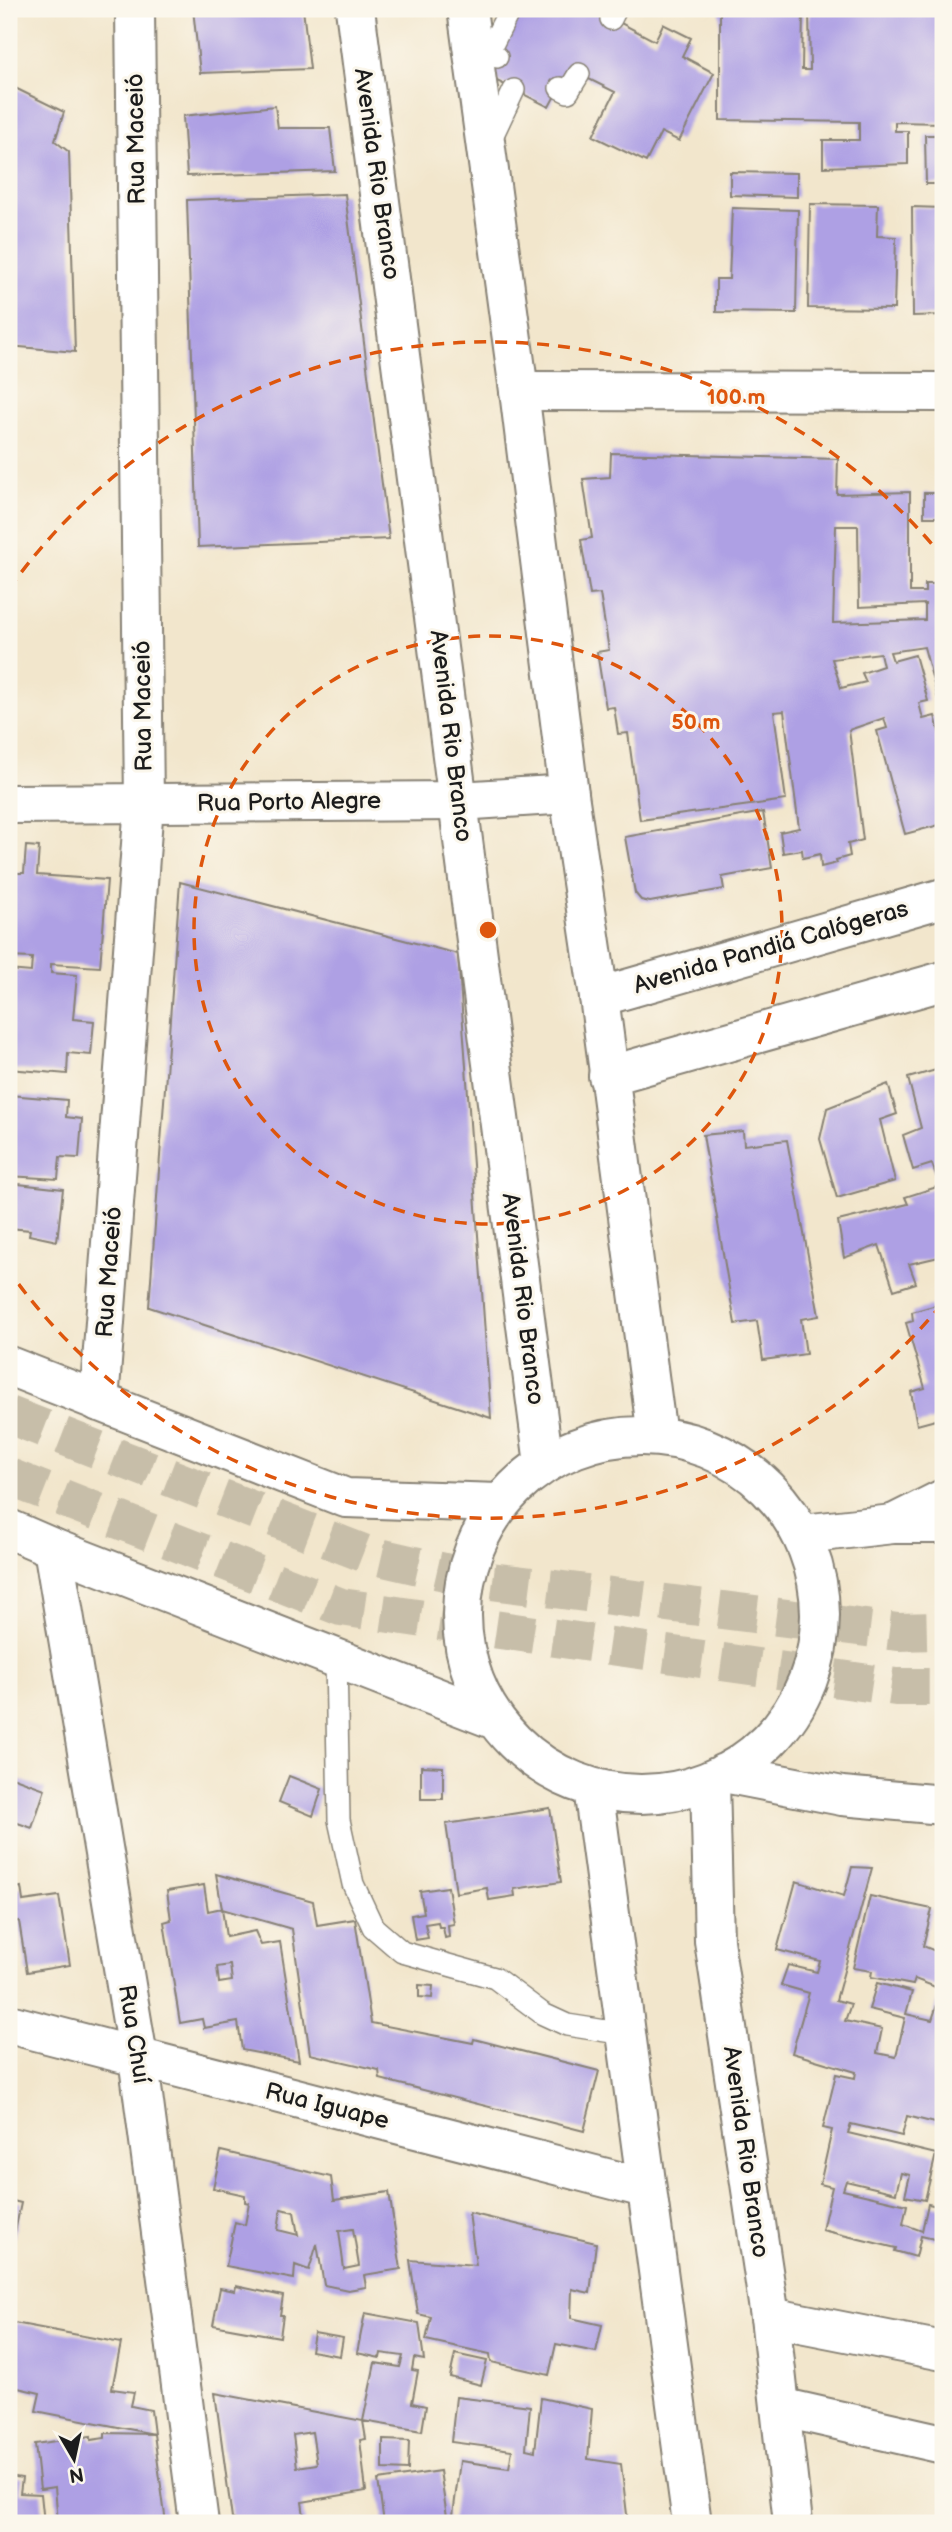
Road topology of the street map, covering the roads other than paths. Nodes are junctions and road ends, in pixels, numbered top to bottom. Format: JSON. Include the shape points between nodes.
{"nodes":[{"id":1,"x":135,"y":9,"type":"edge"},
{"id":2,"x":355,"y":9,"type":"edge"},
{"id":3,"x":467,"y":9,"type":"edge"},
{"id":4,"x":510,"y":17,"type":"edge"},
{"id":5,"x":497,"y":57,"type":"dead end"},
{"id":6,"x":579,"y":74,"type":"dead end"},
{"id":7,"x":560,"y":88,"type":"dead end"},
{"id":8,"x":514,"y":90,"type":"dead end"},
{"id":9,"x":486,"y":148,"type":"junction"},
{"id":10,"x":519,"y":391,"type":"junction"},
{"id":11,"x":943,"y":392,"type":"edge"},
{"id":12,"x":569,"y":794,"type":"junction"},
{"id":13,"x":459,"y":801,"type":"junction"},
{"id":14,"x":9,"y":804,"type":"edge"},
{"id":15,"x":144,"y":804,"type":"junction"},
{"id":16,"x":943,"y":898,"type":"edge"},
{"id":17,"x":943,"y":981,"type":"edge"},
{"id":18,"x":599,"y":997,"type":"junction"},
{"id":19,"x":608,"y":1076,"type":"junction"},
{"id":20,"x":9,"y":1366,"type":"edge"},
{"id":21,"x":99,"y":1402,"type":"junction"},
{"id":22,"x":657,"y":1436,"type":"junction"},
{"id":23,"x":544,"y":1464,"type":"junction"},
{"id":24,"x":943,"y":1499,"type":"edge"},
{"id":25,"x":499,"y":1503,"type":"junction"},
{"id":26,"x":893,"y":1524,"type":"junction"},
{"id":27,"x":943,"y":1524,"type":"edge"},
{"id":28,"x":9,"y":1529,"type":"edge"},
{"id":29,"x":803,"y":1534,"type":"junction"},
{"id":30,"x":53,"y":1548,"type":"junction"},
{"id":31,"x":336,"y":1658,"type":"junction"},
{"id":32,"x":490,"y":1717,"type":"junction"},
{"id":33,"x":717,"y":1777,"type":"junction"},
{"id":34,"x":593,"y":1788,"type":"junction"},
{"id":35,"x":939,"y":1806,"type":"edge"},
{"id":36,"x":9,"y":2024,"type":"edge"},
{"id":37,"x":625,"y":2034,"type":"junction"},
{"id":38,"x":138,"y":2057,"type":"junction"},
{"id":39,"x":645,"y":2188,"type":"junction"},
{"id":40,"x":770,"y":2317,"type":"junction"},
{"id":41,"x":943,"y":2351,"type":"edge"},
{"id":42,"x":780,"y":2407,"type":"junction"},
{"id":43,"x":943,"y":2444,"type":"edge"},
{"id":44,"x":199,"y":2523,"type":"edge"},
{"id":45,"x":692,"y":2523,"type":"edge"},
{"id":46,"x":793,"y":2523,"type":"edge"}],
"edges":[{"from":1,"to":15,"type":"main road","name":"Rua Maceió"},
{"from":2,"to":13,"type":"main road","name":"Avenida Rio Branco"},
{"from":3,"to":9,"type":"main road"},
{"from":4,"to":5,"type":"lane","via":[[489,51]]},
{"from":6,"to":7,"type":"lane","via":[[568,92]]},
{"from":8,"to":9,"type":"lane"},
{"from":9,"to":10,"type":"main road"},
{"from":10,"to":11,"type":"main road"},
{"from":10,"to":12,"type":"main road"},
{"from":12,"to":13,"type":"main road","name":"Rua Porto Alegre"},
{"from":12,"to":18,"type":"main road"},
{"from":13,"to":15,"type":"main road","name":"Rua Porto Alegre"},
{"from":13,"to":23,"type":"main road","name":"Avenida Rio Branco"},
{"from":14,"to":15,"type":"main road","name":"Rua Porto Alegre"},
{"from":15,"to":21,"type":"main road","name":"Rua Maceió"},
{"from":16,"to":18,"type":"main road","name":"Avenida Pandiá Calógeras"},
{"from":17,"to":19,"type":"main road"},
{"from":18,"to":19,"type":"main road"},
{"from":19,"to":22,"type":"main road"},
{"from":20,"to":21,"type":"main road"},
{"from":21,"to":25,"type":"main road","via":[[346,1498]]},
{"from":22,"to":23,"type":"main road","via":[[598,1440]]},
{"from":22,"to":29,"type":"main road","via":[[717,1451],[766,1486]]},
{"from":23,"to":25,"type":"main road"},
{"from":24,"to":26,"type":"main road"},
{"from":25,"to":32,"type":"main road","via":[[471,1555],[460,1613],[469,1671]]},
{"from":26,"to":27,"type":"main road"},
{"from":26,"to":29,"type":"main road"},
{"from":28,"to":30,"type":"main road"},
{"from":29,"to":33,"type":"main road","via":[[820,1591],[818,1650],[797,1704],[744,1761]]},
{"from":30,"to":31,"type":"main road"},
{"from":30,"to":38,"type":"main road","name":"Rua Chuí"},
{"from":31,"to":32,"type":"main road"},
{"from":31,"to":37,"type":"lane","via":[[340,1820],[353,1884],[373,1927],[402,1952],[495,1978],[543,2014],[567,2025]]},
{"from":32,"to":34,"type":"main road","via":[[540,1764]]},
{"from":33,"to":34,"type":"main road","via":[[652,1794]]},
{"from":33,"to":35,"type":"main road"},
{"from":33,"to":40,"type":"main road","name":"Avenida Rio Branco","via":[[714,1941]]},
{"from":34,"to":37,"type":"main road"},
{"from":36,"to":38,"type":"main road","name":"Rua Iguape"},
{"from":37,"to":39,"type":"main road"},
{"from":38,"to":39,"type":"main road","name":"Rua Iguape"},
{"from":38,"to":44,"type":"main road","name":"Rua Chuí"},
{"from":39,"to":45,"type":"main road"},
{"from":40,"to":41,"type":"main road"},
{"from":40,"to":42,"type":"main road","name":"Avenida Rio Branco"},
{"from":42,"to":43,"type":"main road"},
{"from":42,"to":46,"type":"main road","name":"Avenida Rio Branco"}]}
